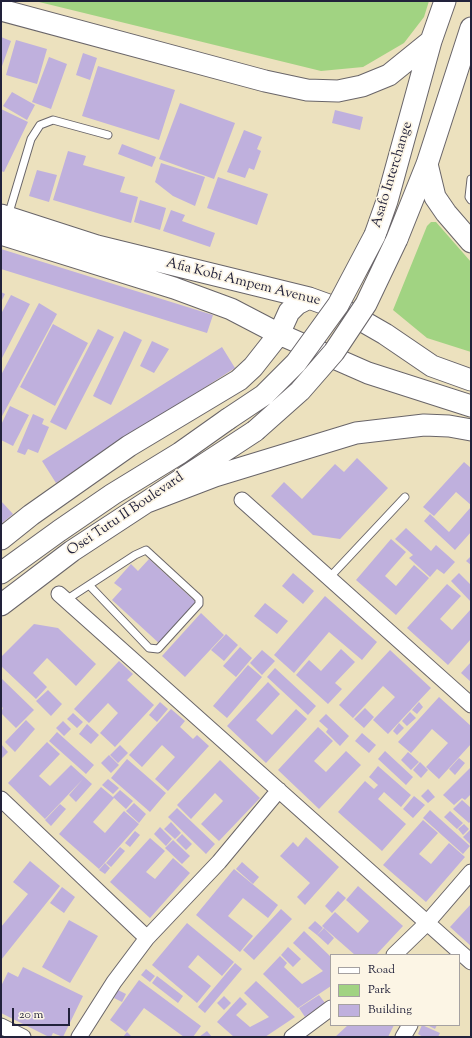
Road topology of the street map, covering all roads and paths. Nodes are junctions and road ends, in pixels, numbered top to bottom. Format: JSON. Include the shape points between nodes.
{"nodes":[{"id":1,"x":445,"y":1,"type":"edge"},
{"id":2,"x":1,"y":10,"type":"edge"},
{"id":3,"x":471,"y":28,"type":"edge"},
{"id":4,"x":431,"y":41,"type":"junction"},
{"id":5,"x":108,"y":135,"type":"dead end"},
{"id":6,"x":427,"y":164,"type":"junction"},
{"id":7,"x":471,"y":179,"type":"edge"},
{"id":8,"x":471,"y":200,"type":"edge"},
{"id":9,"x":3,"y":222,"type":"edge"},
{"id":10,"x":471,"y":242,"type":"edge"},
{"id":11,"x":309,"y":298,"type":"junction"},
{"id":12,"x":279,"y":334,"type":"junction"},
{"id":13,"x":471,"y":380,"type":"edge"},
{"id":14,"x":471,"y":406,"type":"edge"},
{"id":15,"x":228,"y":419,"type":"joint"},
{"id":16,"x":471,"y":430,"type":"edge"},
{"id":17,"x":255,"y":431,"type":"joint"},
{"id":18,"x":405,"y":497,"type":"dead end"},
{"id":19,"x":242,"y":500,"type":"dead end"},
{"id":20,"x":147,"y":502,"type":"junction"},
{"id":21,"x":1,"y":539,"type":"edge"},
{"id":22,"x":1,"y":573,"type":"edge"},
{"id":23,"x":330,"y":578,"type":"junction"},
{"id":24,"x":89,"y":585,"type":"junction"},
{"id":25,"x":63,"y":597,"type":"joint"},
{"id":26,"x":1,"y":605,"type":"edge"},
{"id":27,"x":471,"y":705,"type":"edge"},
{"id":28,"x":279,"y":790,"type":"junction"},
{"id":29,"x":1,"y":799,"type":"edge"},
{"id":30,"x":471,"y":872,"type":"edge"},
{"id":31,"x":426,"y":924,"type":"junction"},
{"id":32,"x":147,"y":938,"type":"junction"},
{"id":33,"x":450,"y":950,"type":"edge"},
{"id":34,"x":395,"y":954,"type":"edge"},
{"id":35,"x":460,"y":956,"type":"edge"},
{"id":36,"x":471,"y":962,"type":"edge"},
{"id":37,"x":330,"y":1009,"type":"edge"},
{"id":38,"x":1,"y":1026,"type":"edge"},
{"id":39,"x":410,"y":1026,"type":"edge"},
{"id":40,"x":23,"y":1037,"type":"edge"},
{"id":41,"x":79,"y":1037,"type":"edge"},
{"id":42,"x":292,"y":1037,"type":"edge"},
{"id":43,"x":404,"y":1037,"type":"edge"}],
"edges":[{"from":1,"to":4,"type":"main road","name":"Asafo Interchange"},
{"from":2,"to":4,"type":"main road","via":[[307,90],[338,91],[362,86],[389,75]]},
{"from":3,"to":6,"type":"main road","name":"Asafo Interchange"},
{"from":4,"to":15,"type":"main road","name":"Asafo Interchange","bridge":true,"via":[[387,201],[361,264],[338,305],[296,363],[264,395]]},
{"from":5,"to":9,"type":"lane","via":[[53,120],[40,125],[32,139]]},
{"from":6,"to":10,"type":"main road","via":[[435,197]]},
{"from":6,"to":17,"type":"main road","name":"Asafo Interchange","bridge":true,"via":[[397,239],[366,304],[329,357],[300,391]]},
{"from":7,"to":8,"type":"lane"},
{"from":9,"to":11,"type":"main road","name":"Afia Kobi Ampem Avenue"},
{"from":9,"to":12,"type":"main road","name":"Afia Kobi Ampem Avenue","via":[[231,309]]},
{"from":11,"to":12,"type":"main road","via":[[289,312]]},
{"from":11,"to":13,"type":"main road","name":"Afia Kobi Ampem Avenue","via":[[345,311],[432,366]]},
{"from":12,"to":14,"type":"main road","name":"Afia Kobi Ampem Avenue","via":[[368,373]]},
{"from":12,"to":21,"type":"main road","via":[[253,367],[239,380],[129,446]]},
{"from":15,"to":22,"type":"main road","name":"Osei Tutu II Boulevard","via":[[180,453],[113,494]]},
{"from":16,"to":20,"type":"main road","via":[[424,425],[356,433],[215,476]]},
{"from":17,"to":20,"type":"main road","name":"Osei Tutu II Boulevard"},
{"from":18,"to":23,"type":"lane"},
{"from":19,"to":23,"type":"street"},
{"from":20,"to":26,"type":"main road","name":"Osei Tutu II Boulevard","via":[[72,551]]},
{"from":23,"to":27,"type":"street"},
{"from":24,"to":24,"type":"lane","via":[[146,550],[200,600],[158,649],[149,648]]},
{"from":24,"to":25,"type":"lane"},
{"from":25,"to":28,"type":"street"},
{"from":28,"to":31,"type":"street"},
{"from":28,"to":32,"type":"street","via":[[218,862]]},
{"from":29,"to":32,"type":"street"},
{"from":30,"to":31,"type":"street"},
{"from":31,"to":33,"type":"street"},
{"from":31,"to":34,"type":"street"},
{"from":32,"to":41,"type":"street","via":[[114,982]]},
{"from":35,"to":36,"type":"street"},
{"from":37,"to":42,"type":"street"},
{"from":38,"to":40,"type":"street"},
{"from":39,"to":43,"type":"street"}]}
